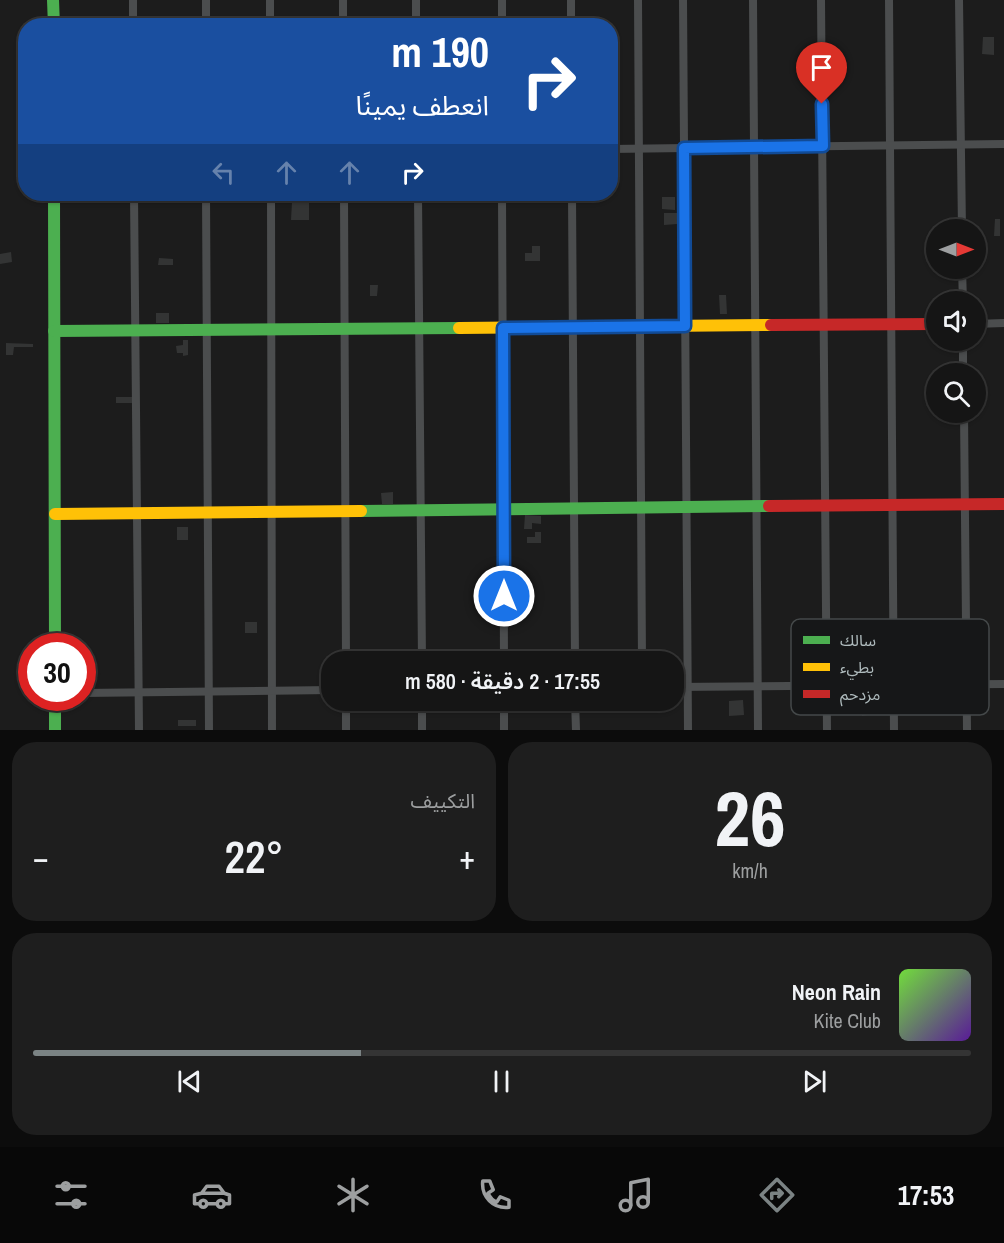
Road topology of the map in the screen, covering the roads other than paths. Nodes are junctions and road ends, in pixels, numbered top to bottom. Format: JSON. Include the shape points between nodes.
{"nodes":[{"id":1,"x":53,"y":0,"type":"edge"},
{"id":2,"x":133,"y":0,"type":"edge"},
{"id":3,"x":206,"y":0,"type":"edge"},
{"id":4,"x":270,"y":0,"type":"edge"},
{"id":5,"x":343,"y":0,"type":"edge"},
{"id":6,"x":416,"y":0,"type":"edge"},
{"id":7,"x":502,"y":0,"type":"edge"},
{"id":8,"x":571,"y":0,"type":"edge"},
{"id":9,"x":638,"y":0,"type":"edge"},
{"id":10,"x":683,"y":0,"type":"edge"},
{"id":11,"x":753,"y":0,"type":"edge"},
{"id":12,"x":821,"y":0,"type":"edge"},
{"id":13,"x":889,"y":0,"type":"edge"},
{"id":14,"x":959,"y":0,"type":"edge"},
{"id":15,"x":54,"y":18,"type":"edge"},
{"id":16,"x":133,"y":18,"type":"edge"},
{"id":17,"x":206,"y":18,"type":"edge"},
{"id":18,"x":270,"y":18,"type":"edge"},
{"id":19,"x":343,"y":18,"type":"edge"},
{"id":20,"x":416,"y":18,"type":"edge"},
{"id":21,"x":502,"y":18,"type":"edge"},
{"id":22,"x":572,"y":18,"type":"edge"},
{"id":23,"x":961,"y":144,"type":"junction"},
{"id":24,"x":1004,"y":144,"type":"edge"},
{"id":25,"x":890,"y":145,"type":"junction"},
{"id":26,"x":823,"y":146,"type":"junction"},
{"id":27,"x":754,"y":147,"type":"junction"},
{"id":28,"x":684,"y":148,"type":"junction"},
{"id":29,"x":618,"y":149,"type":"edge"},
{"id":30,"x":639,"y":149,"type":"junction"},
{"id":31,"x":54,"y":201,"type":"edge"},
{"id":32,"x":134,"y":201,"type":"edge"},
{"id":33,"x":206,"y":201,"type":"edge"},
{"id":34,"x":271,"y":201,"type":"edge"},
{"id":35,"x":344,"y":201,"type":"edge"},
{"id":36,"x":418,"y":201,"type":"edge"},
{"id":37,"x":502,"y":201,"type":"edge"},
{"id":38,"x":573,"y":201,"type":"edge"},
{"id":39,"x":962,"y":219,"type":"edge"},
{"id":40,"x":1004,"y":323,"type":"edge"},
{"id":41,"x":891,"y":324,"type":"junction"},
{"id":42,"x":926,"y":324,"type":"edge"},
{"id":43,"x":986,"y":324,"type":"edge"},
{"id":44,"x":824,"y":325,"type":"junction"},
{"id":45,"x":640,"y":326,"type":"junction"},
{"id":46,"x":685,"y":326,"type":"junction"},
{"id":47,"x":755,"y":326,"type":"junction"},
{"id":48,"x":573,"y":327,"type":"junction"},
{"id":49,"x":419,"y":328,"type":"junction"},
{"id":50,"x":503,"y":328,"type":"junction"},
{"id":51,"x":345,"y":329,"type":"junction"},
{"id":52,"x":207,"y":330,"type":"junction"},
{"id":53,"x":271,"y":330,"type":"junction"},
{"id":54,"x":135,"y":331,"type":"junction"},
{"id":55,"x":54,"y":332,"type":"junction"},
{"id":56,"x":964,"y":423,"type":"edge"},
{"id":57,"x":1004,"y":504,"type":"edge"},
{"id":58,"x":965,"y":505,"type":"junction"},
{"id":59,"x":826,"y":506,"type":"junction"},
{"id":60,"x":892,"y":506,"type":"junction"},
{"id":61,"x":756,"y":507,"type":"junction"},
{"id":62,"x":641,"y":508,"type":"junction"},
{"id":63,"x":686,"y":508,"type":"junction"},
{"id":64,"x":574,"y":509,"type":"junction"},
{"id":65,"x":503,"y":510,"type":"junction"},
{"id":66,"x":346,"y":511,"type":"junction"},
{"id":67,"x":421,"y":511,"type":"junction"},
{"id":68,"x":271,"y":512,"type":"junction"},
{"id":69,"x":208,"y":513,"type":"junction"},
{"id":70,"x":55,"y":514,"type":"junction"},
{"id":71,"x":137,"y":514,"type":"junction"},
{"id":72,"x":827,"y":619,"type":"edge"},
{"id":73,"x":893,"y":619,"type":"edge"},
{"id":74,"x":966,"y":619,"type":"edge"},
{"id":75,"x":55,"y":633,"type":"edge"},
{"id":76,"x":346,"y":651,"type":"edge"},
{"id":77,"x":422,"y":651,"type":"edge"},
{"id":78,"x":504,"y":651,"type":"edge"},
{"id":79,"x":575,"y":651,"type":"edge"},
{"id":80,"x":642,"y":651,"type":"edge"},
{"id":81,"x":989,"y":684,"type":"edge"},
{"id":82,"x":1004,"y":684,"type":"edge"},
{"id":83,"x":687,"y":687,"type":"junction"},
{"id":84,"x":758,"y":687,"type":"junction"},
{"id":85,"x":791,"y":687,"type":"edge"},
{"id":86,"x":321,"y":690,"type":"edge"},
{"id":87,"x":272,"y":691,"type":"junction"},
{"id":88,"x":138,"y":692,"type":"junction"},
{"id":89,"x":209,"y":692,"type":"junction"},
{"id":90,"x":96,"y":693,"type":"edge"},
{"id":91,"x":55,"y":711,"type":"edge"},
{"id":92,"x":346,"y":711,"type":"edge"},
{"id":93,"x":422,"y":711,"type":"edge"},
{"id":94,"x":504,"y":711,"type":"edge"},
{"id":95,"x":575,"y":711,"type":"edge"},
{"id":96,"x":967,"y":715,"type":"edge"},
{"id":97,"x":55,"y":730,"type":"edge"},
{"id":98,"x":139,"y":730,"type":"edge"},
{"id":99,"x":209,"y":730,"type":"edge"},
{"id":100,"x":272,"y":730,"type":"edge"},
{"id":101,"x":346,"y":730,"type":"edge"},
{"id":102,"x":423,"y":730,"type":"edge"},
{"id":103,"x":504,"y":730,"type":"edge"},
{"id":104,"x":576,"y":730,"type":"edge"},
{"id":105,"x":688,"y":730,"type":"edge"},
{"id":106,"x":758,"y":730,"type":"edge"},
{"id":107,"x":967,"y":730,"type":"edge"}],
"edges":[{"from":1,"to":15,"type":"street"},
{"from":2,"to":16,"type":"street"},
{"from":3,"to":17,"type":"street"},
{"from":4,"to":18,"type":"street"},
{"from":5,"to":19,"type":"street"},
{"from":6,"to":20,"type":"street"},
{"from":7,"to":21,"type":"street"},
{"from":8,"to":22,"type":"street"},
{"from":9,"to":30,"type":"street"},
{"from":10,"to":28,"type":"street"},
{"from":11,"to":27,"type":"street"},
{"from":12,"to":26,"type":"street"},
{"from":13,"to":25,"type":"street"},
{"from":14,"to":23,"type":"street"},
{"from":23,"to":24,"type":"street"},
{"from":23,"to":25,"type":"street"},
{"from":23,"to":39,"type":"street"},
{"from":25,"to":26,"type":"street"},
{"from":25,"to":41,"type":"street"},
{"from":26,"to":27,"type":"street"},
{"from":26,"to":44,"type":"street"},
{"from":27,"to":28,"type":"street"},
{"from":27,"to":47,"type":"street"},
{"from":28,"to":30,"type":"street"},
{"from":28,"to":46,"type":"street"},
{"from":29,"to":30,"type":"street"},
{"from":30,"to":45,"type":"street"},
{"from":31,"to":55,"type":"street"},
{"from":32,"to":54,"type":"street"},
{"from":33,"to":52,"type":"street"},
{"from":34,"to":53,"type":"street"},
{"from":35,"to":51,"type":"street"},
{"from":36,"to":49,"type":"street"},
{"from":37,"to":50,"type":"street"},
{"from":38,"to":48,"type":"street"},
{"from":40,"to":43,"type":"street"},
{"from":41,"to":42,"type":"street"},
{"from":41,"to":44,"type":"street"},
{"from":41,"to":60,"type":"street"},
{"from":44,"to":47,"type":"street"},
{"from":44,"to":59,"type":"street"},
{"from":45,"to":46,"type":"street"},
{"from":45,"to":48,"type":"street"},
{"from":45,"to":62,"type":"street"},
{"from":46,"to":47,"type":"street"},
{"from":46,"to":63,"type":"street"},
{"from":47,"to":61,"type":"street"},
{"from":48,"to":50,"type":"street"},
{"from":48,"to":64,"type":"street"},
{"from":49,"to":50,"type":"street"},
{"from":49,"to":51,"type":"street"},
{"from":49,"to":67,"type":"street"},
{"from":50,"to":65,"type":"street"},
{"from":51,"to":53,"type":"street"},
{"from":51,"to":66,"type":"street"},
{"from":52,"to":53,"type":"street"},
{"from":52,"to":54,"type":"street"},
{"from":52,"to":69,"type":"street"},
{"from":53,"to":68,"type":"street"},
{"from":54,"to":55,"type":"street"},
{"from":54,"to":71,"type":"street"},
{"from":55,"to":70,"type":"street"},
{"from":56,"to":58,"type":"street"},
{"from":57,"to":58,"type":"street"},
{"from":58,"to":60,"type":"street"},
{"from":58,"to":74,"type":"street"},
{"from":59,"to":60,"type":"street"},
{"from":59,"to":61,"type":"street"},
{"from":59,"to":72,"type":"street"},
{"from":60,"to":73,"type":"street"},
{"from":61,"to":63,"type":"street"},
{"from":61,"to":84,"type":"street"},
{"from":62,"to":63,"type":"street"},
{"from":62,"to":64,"type":"street"},
{"from":62,"to":80,"type":"street"},
{"from":63,"to":83,"type":"street"},
{"from":64,"to":65,"type":"street"},
{"from":64,"to":79,"type":"street"},
{"from":65,"to":67,"type":"street"},
{"from":65,"to":78,"type":"street"},
{"from":66,"to":67,"type":"street"},
{"from":66,"to":68,"type":"street"},
{"from":66,"to":76,"type":"street"},
{"from":67,"to":77,"type":"street"},
{"from":68,"to":69,"type":"street"},
{"from":68,"to":87,"type":"street"},
{"from":69,"to":71,"type":"street"},
{"from":69,"to":89,"type":"street"},
{"from":70,"to":71,"type":"street"},
{"from":70,"to":75,"type":"street"},
{"from":71,"to":88,"type":"street"},
{"from":81,"to":82,"type":"street"},
{"from":83,"to":84,"type":"street"},
{"from":83,"to":105,"type":"street"},
{"from":84,"to":85,"type":"street"},
{"from":84,"to":106,"type":"street"},
{"from":86,"to":87,"type":"street"},
{"from":87,"to":89,"type":"street"},
{"from":87,"to":100,"type":"street"},
{"from":88,"to":89,"type":"street"},
{"from":88,"to":90,"type":"street"},
{"from":88,"to":98,"type":"street"},
{"from":89,"to":99,"type":"street"},
{"from":91,"to":97,"type":"street"},
{"from":92,"to":101,"type":"street"},
{"from":93,"to":102,"type":"street"},
{"from":94,"to":103,"type":"street"},
{"from":95,"to":104,"type":"street"},
{"from":96,"to":107,"type":"street"}]}
